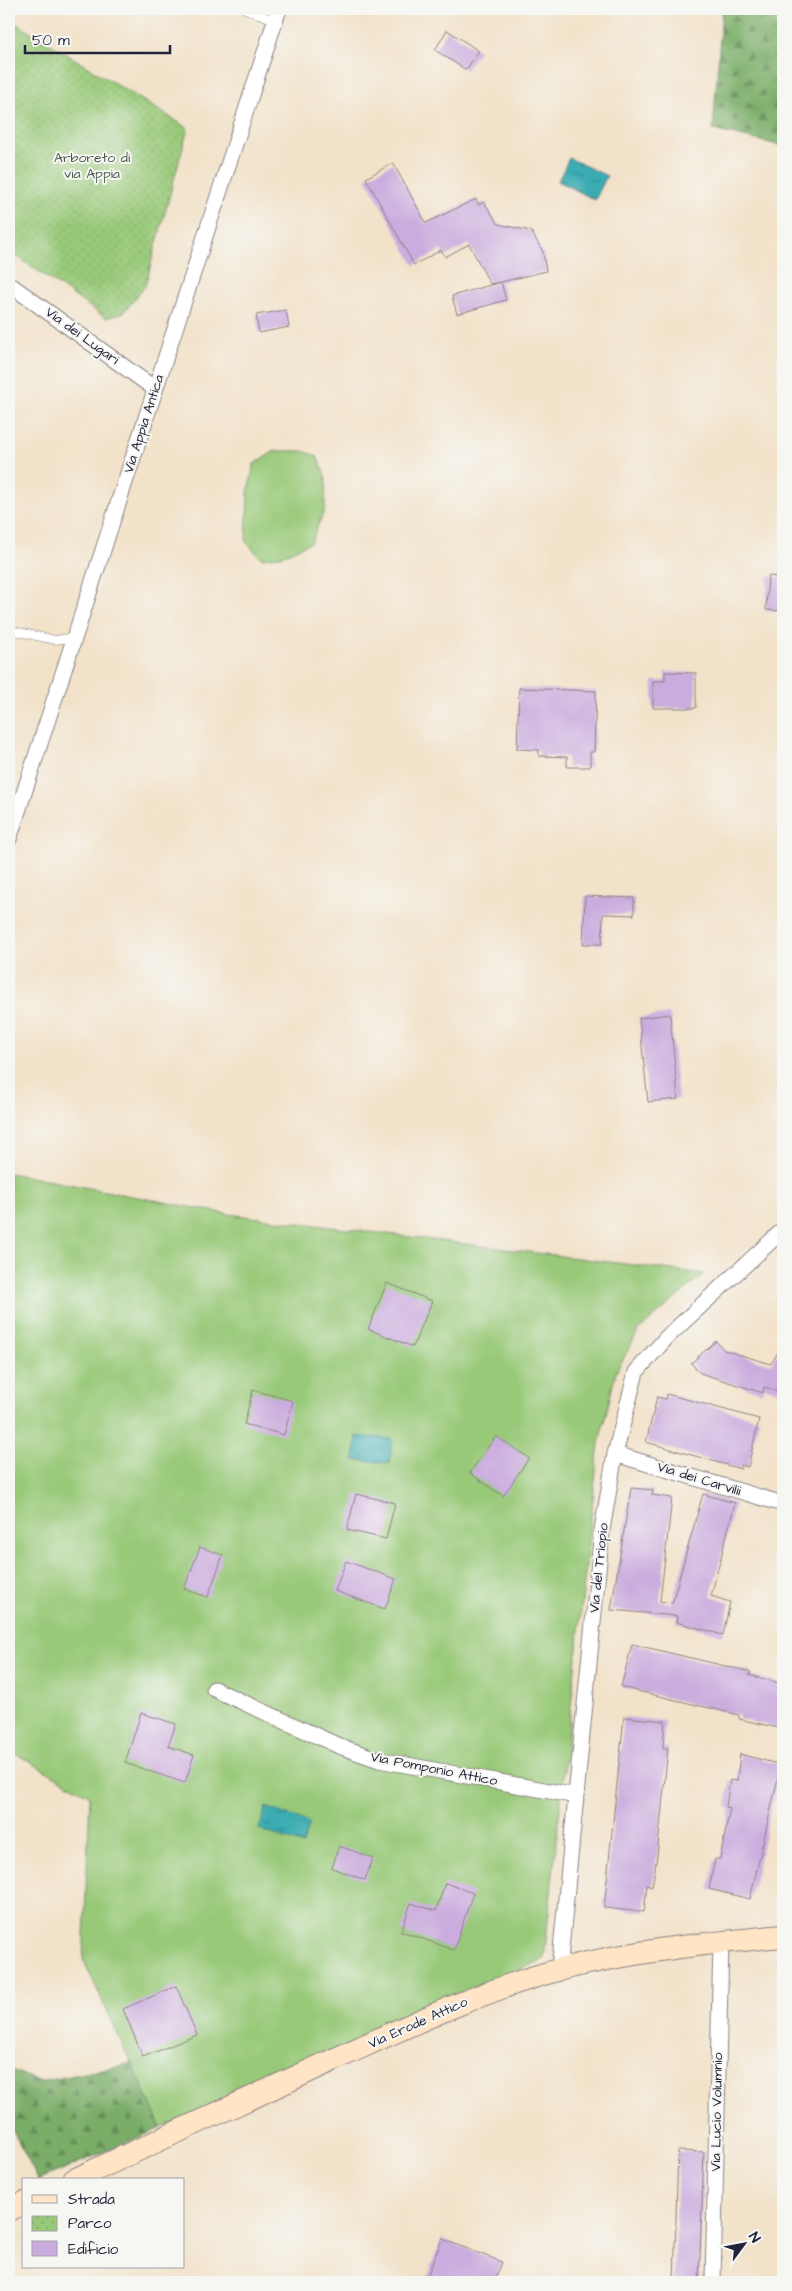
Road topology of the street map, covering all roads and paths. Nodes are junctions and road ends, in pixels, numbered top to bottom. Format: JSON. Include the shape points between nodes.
{"nodes":[{"id":1,"x":245,"y":9,"type":"edge"},
{"id":2,"x":277,"y":14,"type":"edge"},
{"id":3,"x":9,"y":284,"type":"edge"},
{"id":4,"x":155,"y":389,"type":"junction"},
{"id":5,"x":9,"y":627,"type":"edge"},
{"id":6,"x":74,"y":637,"type":"junction"},
{"id":7,"x":9,"y":839,"type":"edge"},
{"id":8,"x":783,"y":1230,"type":"edge"},
{"id":9,"x":615,"y":1454,"type":"junction"},
{"id":10,"x":783,"y":1504,"type":"edge"},
{"id":11,"x":214,"y":1689,"type":"dead end"},
{"id":12,"x":576,"y":1796,"type":"junction"},
{"id":13,"x":783,"y":1936,"type":"edge"},
{"id":14,"x":721,"y":1943,"type":"junction"},
{"id":15,"x":559,"y":1970,"type":"junction"},
{"id":16,"x":78,"y":2178,"type":"edge"},
{"id":17,"x":22,"y":2204,"type":"edge"},
{"id":18,"x":9,"y":2210,"type":"edge"},
{"id":19,"x":713,"y":2282,"type":"edge"}],
"edges":[{"from":1,"to":2,"type":"lane"},
{"from":2,"to":4,"type":"street","name":"Via Appia Antica"},
{"from":3,"to":4,"type":"street","name":"Via dei Lugari"},
{"from":4,"to":6,"type":"street","name":"Via Appia Antica"},
{"from":5,"to":6,"type":"lane","via":[[55,640]]},
{"from":6,"to":7,"type":"street","name":"Via Appia Antica"},
{"from":8,"to":9,"type":"street","name":"Via del Triopio","via":[[667,1337],[636,1372]]},
{"from":9,"to":10,"type":"street","name":"Via dei Carvilii"},
{"from":9,"to":12,"type":"street","name":"Via del Triopio","via":[[602,1530]]},
{"from":11,"to":12,"type":"street","name":"Via Pomponio Attico","via":[[339,1746],[379,1760]]},
{"from":12,"to":15,"type":"street","name":"Via del Triopio"},
{"from":13,"to":14,"type":"main road","name":"Via Erode Attico"},
{"from":14,"to":15,"type":"main road","name":"Via Erode Attico"},
{"from":14,"to":19,"type":"street","name":"Via Lucio Volumnio"},
{"from":15,"to":16,"type":"main road","name":"Via Erode Attico","via":[[498,1989],[438,2013]]},
{"from":17,"to":18,"type":"main road"}]}
